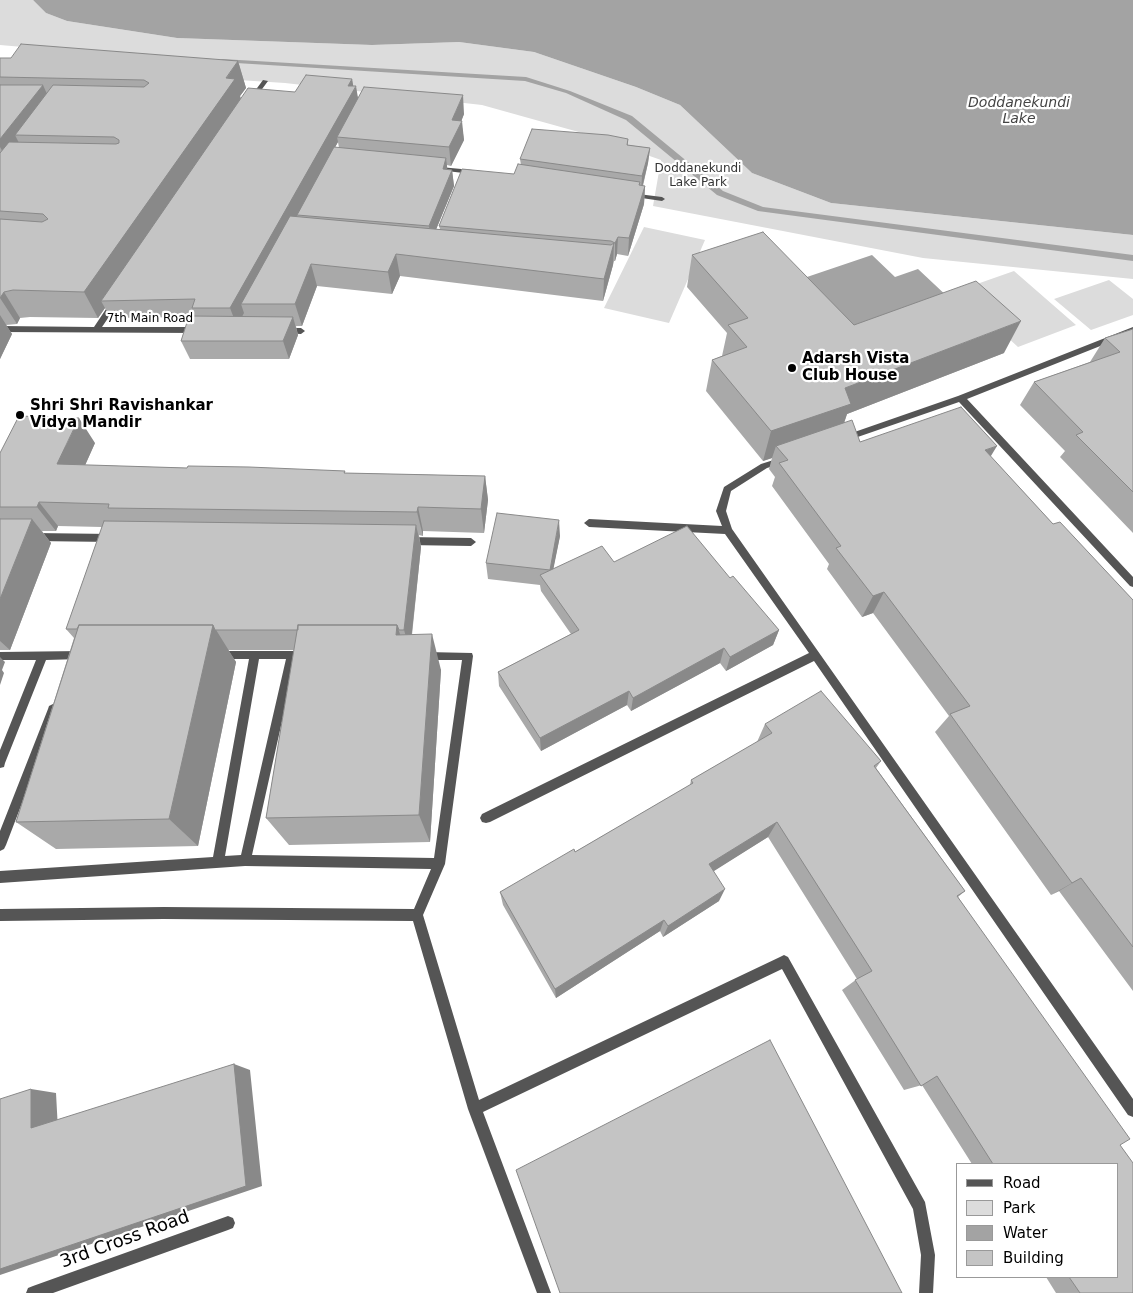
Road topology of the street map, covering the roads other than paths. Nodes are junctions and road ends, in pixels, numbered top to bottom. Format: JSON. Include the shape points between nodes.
{"nodes":[{"id":1,"x":265,"y":81,"type":"dead end"},
{"id":2,"x":248,"y":105,"type":"edge"},
{"id":3,"x":428,"y":168,"type":"edge"},
{"id":4,"x":465,"y":171,"type":"junction"},
{"id":5,"x":485,"y":174,"type":"edge"},
{"id":6,"x":462,"y":180,"type":"edge"},
{"id":7,"x":623,"y":194,"type":"edge"},
{"id":8,"x":662,"y":199,"type":"dead end"},
{"id":9,"x":118,"y":298,"type":"edge"},
{"id":10,"x":0,"y":329,"type":"edge"},
{"id":11,"x":96,"y":330,"type":"junction"},
{"id":12,"x":202,"y":330,"type":"edge"},
{"id":13,"x":1133,"y":330,"type":"edge"},
{"id":14,"x":274,"y":331,"type":"edge"},
{"id":15,"x":300,"y":331,"type":"dead end"},
{"id":16,"x":961,"y":398,"type":"junction"},
{"id":17,"x":839,"y":440,"type":"edge"},
{"id":18,"x":792,"y":456,"type":"edge"},
{"id":19,"x":589,"y":523,"type":"dead end"},
{"id":20,"x":728,"y":530,"type":"junction"},
{"id":21,"x":20,"y":536,"type":"edge"},
{"id":22,"x":118,"y":538,"type":"edge"},
{"id":23,"x":392,"y":541,"type":"edge"},
{"id":24,"x":471,"y":542,"type":"dead end"},
{"id":25,"x":1133,"y":583,"type":"edge"},
{"id":26,"x":43,"y":655,"type":"junction"},
{"id":27,"x":93,"y":655,"type":"edge"},
{"id":28,"x":207,"y":655,"type":"edge"},
{"id":29,"x":255,"y":655,"type":"junction"},
{"id":30,"x":292,"y":655,"type":"junction"},
{"id":31,"x":321,"y":655,"type":"edge"},
{"id":32,"x":815,"y":655,"type":"junction"},
{"id":33,"x":0,"y":656,"type":"edge"},
{"id":34,"x":419,"y":656,"type":"edge"},
{"id":35,"x":56,"y":700,"type":"edge"},
{"id":36,"x":0,"y":763,"type":"edge"},
{"id":37,"x":486,"y":818,"type":"dead end"},
{"id":38,"x":0,"y":845,"type":"edge"},
{"id":39,"x":245,"y":860,"type":"junction"},
{"id":40,"x":218,"y":862,"type":"junction"},
{"id":41,"x":439,"y":864,"type":"junction"},
{"id":42,"x":0,"y":876,"type":"edge"},
{"id":43,"x":0,"y":915,"type":"edge"},
{"id":44,"x":417,"y":915,"type":"junction"},
{"id":45,"x":475,"y":1109,"type":"junction"},
{"id":46,"x":1133,"y":1110,"type":"edge"},
{"id":47,"x":228,"y":1223,"type":"dead end"},
{"id":48,"x":33,"y":1293,"type":"edge"},
{"id":49,"x":544,"y":1293,"type":"edge"},
{"id":50,"x":926,"y":1293,"type":"edge"}],
"edges":[{"from":1,"to":2,"type":"street"},
{"from":3,"to":4,"type":"street"},
{"from":4,"to":5,"type":"street"},
{"from":4,"to":6,"type":"street"},
{"from":7,"to":8,"type":"street"},
{"from":9,"to":11,"type":"street"},
{"from":10,"to":11,"type":"street","name":"7th Main Road"},
{"from":11,"to":12,"type":"street","name":"7th Main Road"},
{"from":13,"to":16,"type":"street"},
{"from":14,"to":15,"type":"street"},
{"from":16,"to":17,"type":"street"},
{"from":16,"to":25,"type":"street"},
{"from":18,"to":20,"type":"street","via":[[764,466],[727,489],[722,510]]},
{"from":19,"to":20,"type":"street"},
{"from":20,"to":32,"type":"street"},
{"from":21,"to":22,"type":"street"},
{"from":23,"to":24,"type":"street"},
{"from":26,"to":27,"type":"street","via":[[72,659]]},
{"from":26,"to":33,"type":"street"},
{"from":26,"to":36,"type":"street"},
{"from":28,"to":29,"type":"street"},
{"from":29,"to":30,"type":"street"},
{"from":29,"to":40,"type":"street"},
{"from":30,"to":31,"type":"street"},
{"from":30,"to":39,"type":"street"},
{"from":32,"to":37,"type":"street"},
{"from":32,"to":46,"type":"street"},
{"from":34,"to":41,"type":"street","via":[[468,656]]},
{"from":35,"to":38,"type":"street"},
{"from":39,"to":40,"type":"street"},
{"from":39,"to":41,"type":"street"},
{"from":40,"to":42,"type":"street"},
{"from":41,"to":44,"type":"street"},
{"from":43,"to":44,"type":"street"},
{"from":44,"to":45,"type":"street"},
{"from":45,"to":49,"type":"street"},
{"from":45,"to":50,"type":"street","via":[[784,961],[920,1207],[928,1255]]},
{"from":47,"to":48,"type":"street","name":"3rd Cross Road"}]}
